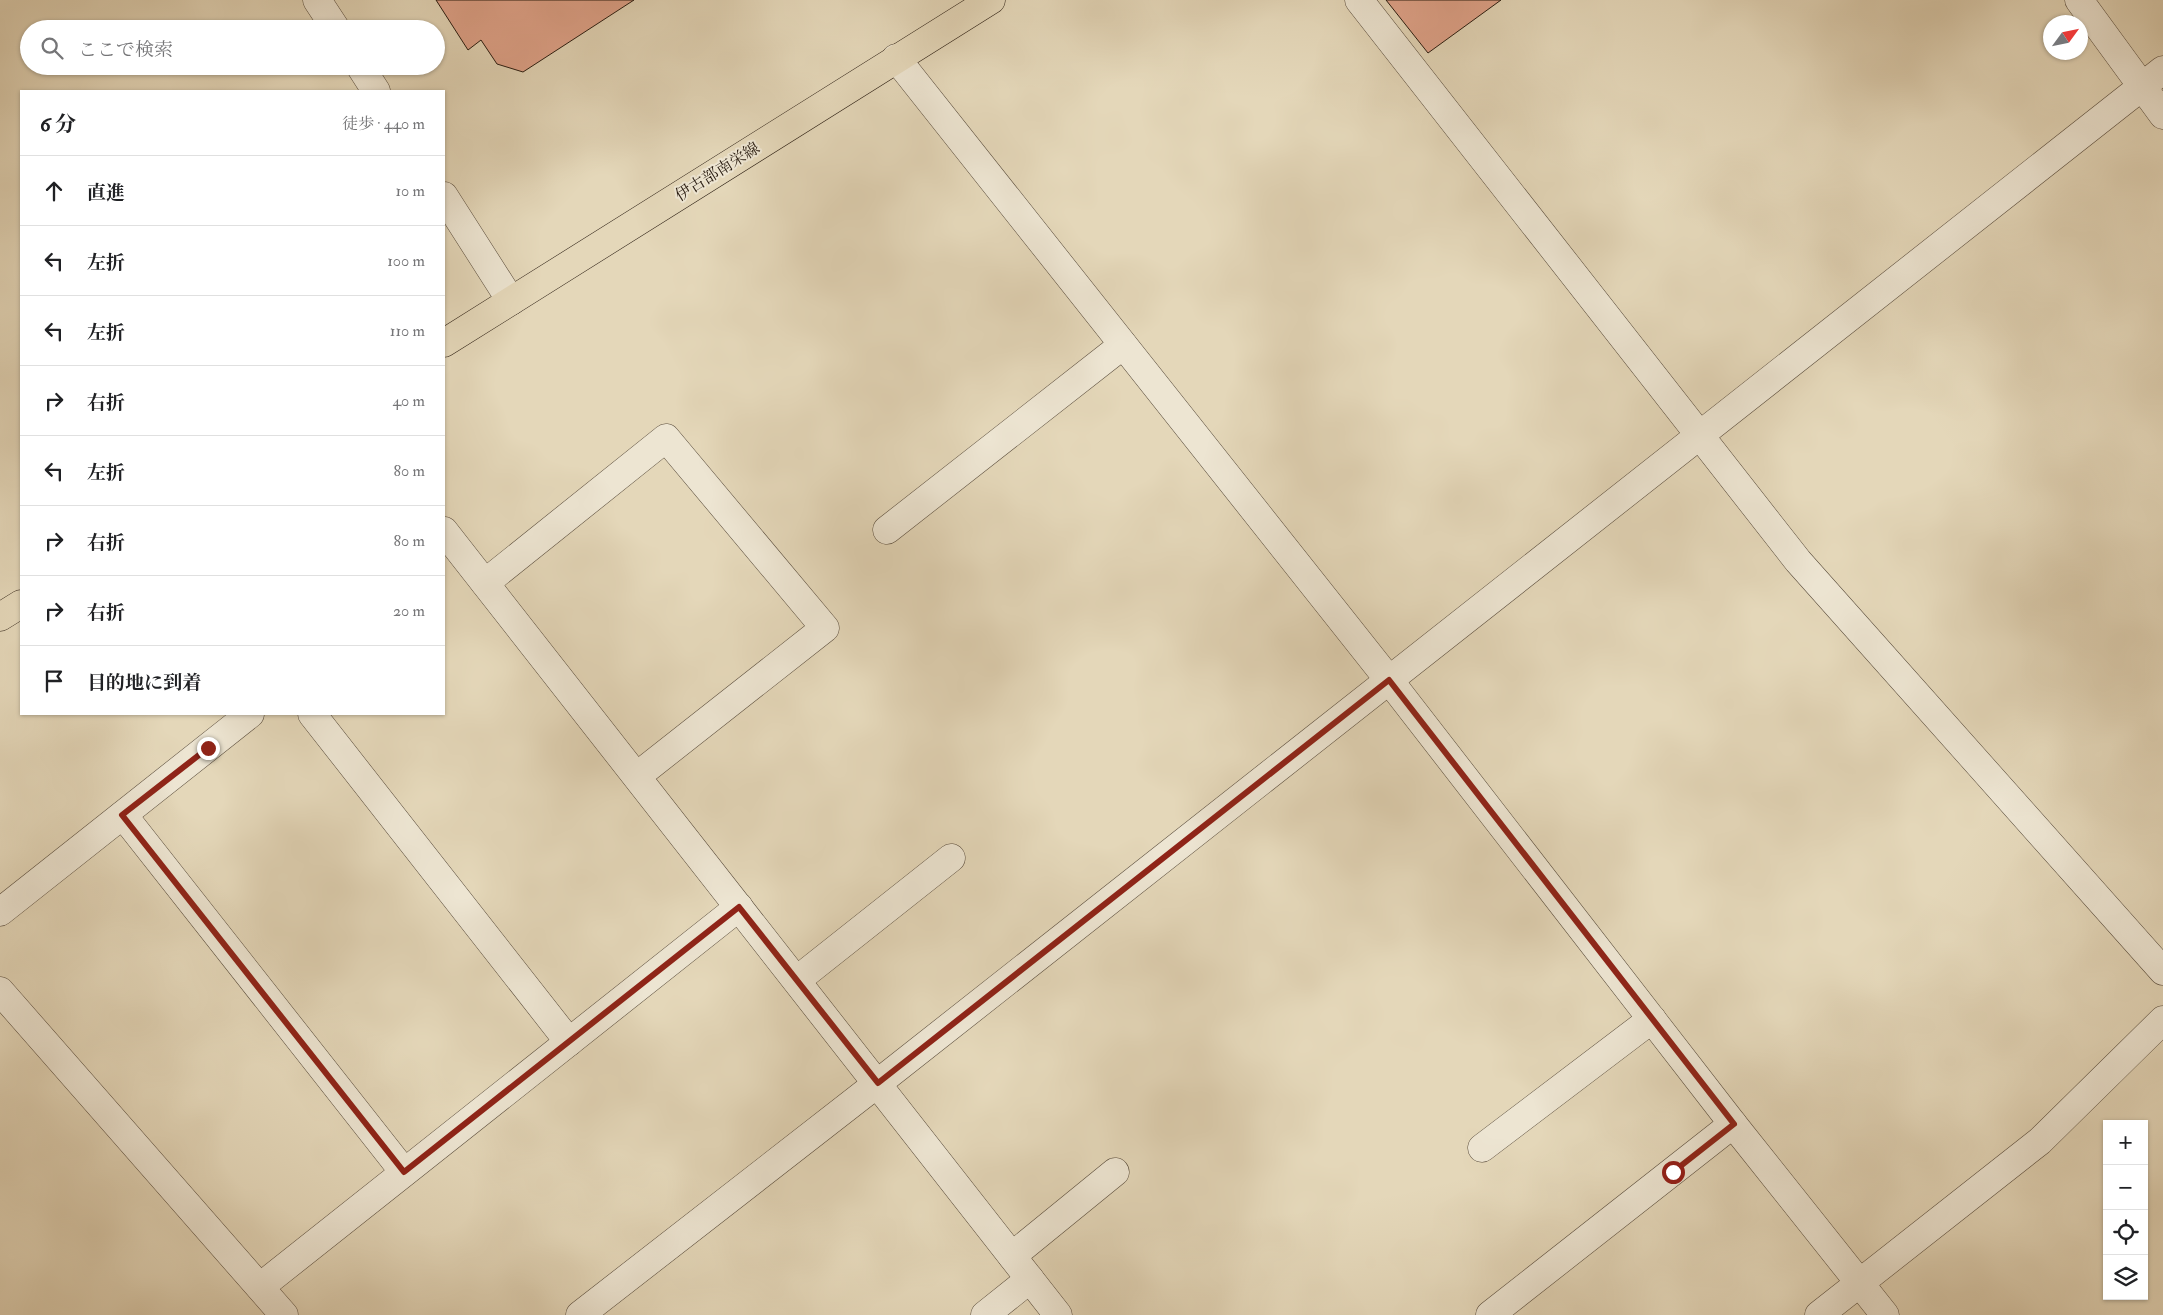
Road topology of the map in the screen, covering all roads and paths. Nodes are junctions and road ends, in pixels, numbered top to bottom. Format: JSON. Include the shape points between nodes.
{"nodes":[{"id":1,"x":317,"y":0,"type":"edge"},
{"id":2,"x":991,"y":0,"type":"edge"},
{"id":3,"x":1359,"y":0,"type":"edge"},
{"id":4,"x":2079,"y":0,"type":"edge"},
{"id":5,"x":330,"y":20,"type":"edge"},
{"id":6,"x":896,"y":58,"type":"junction"},
{"id":7,"x":366,"y":75,"type":"edge"},
{"id":8,"x":2153,"y":78,"type":"edge"},
{"id":9,"x":375,"y":90,"type":"edge"},
{"id":10,"x":2163,"y":115,"type":"edge"},
{"id":11,"x":445,"y":198,"type":"edge"},
{"id":12,"x":512,"y":301,"type":"junction"},
{"id":13,"x":445,"y":342,"type":"edge"},
{"id":14,"x":1123,"y":345,"type":"junction"},
{"id":15,"x":1698,"y":436,"type":"junction"},
{"id":16,"x":887,"y":530,"type":"dead end"},
{"id":17,"x":449,"y":547,"type":"edge"},
{"id":18,"x":485,"y":583,"type":"junction"},
{"id":19,"x":20,"y":605,"type":"edge"},
{"id":20,"x":0,"y":617,"type":"edge"},
{"id":21,"x":1389,"y":680,"type":"junction"},
{"id":22,"x":249,"y":715,"type":"edge"},
{"id":23,"x":313,"y":715,"type":"edge"},
{"id":24,"x":637,"y":776,"type":"junction"},
{"id":25,"x":122,"y":815,"type":"junction"},
{"id":26,"x":951,"y":858,"type":"dead end"},
{"id":27,"x":739,"y":907,"type":"junction"},
{"id":28,"x":0,"y":912,"type":"edge"},
{"id":29,"x":2163,"y":971,"type":"edge"},
{"id":30,"x":797,"y":980,"type":"junction"},
{"id":31,"x":0,"y":991,"type":"edge"},
{"id":32,"x":1652,"y":1019,"type":"junction"},
{"id":33,"x":2163,"y":1020,"type":"edge"},
{"id":34,"x":569,"y":1042,"type":"junction"},
{"id":35,"x":878,"y":1083,"type":"junction"},
{"id":36,"x":1734,"y":1124,"type":"junction"},
{"id":37,"x":1482,"y":1148,"type":"dead end"},
{"id":38,"x":404,"y":1172,"type":"junction"},
{"id":39,"x":1115,"y":1172,"type":"dead end"},
{"id":40,"x":1012,"y":1256,"type":"junction"},
{"id":41,"x":1030,"y":1279,"type":"junction"},
{"id":42,"x":1860,"y":1283,"type":"junction"},
{"id":43,"x":260,"y":1287,"type":"junction"},
{"id":44,"x":284,"y":1315,"type":"edge"},
{"id":45,"x":580,"y":1315,"type":"edge"},
{"id":46,"x":985,"y":1315,"type":"edge"},
{"id":47,"x":1058,"y":1315,"type":"edge"},
{"id":48,"x":1490,"y":1315,"type":"edge"},
{"id":49,"x":1819,"y":1315,"type":"edge"},
{"id":50,"x":1885,"y":1315,"type":"edge"}],
"edges":[{"from":1,"to":5,"type":"street"},
{"from":2,"to":6,"type":"main road","name":"伊古部南栄線"},
{"from":3,"to":15,"type":"street"},
{"from":4,"to":8,"type":"street"},
{"from":6,"to":12,"type":"main road","name":"伊古部南栄線"},
{"from":6,"to":14,"type":"street"},
{"from":7,"to":9,"type":"street"},
{"from":8,"to":10,"type":"street"},
{"from":8,"to":15,"type":"street"},
{"from":11,"to":12,"type":"street"},
{"from":12,"to":13,"type":"main road","name":"伊古部南栄線"},
{"from":14,"to":16,"type":"street"},
{"from":14,"to":21,"type":"street"},
{"from":15,"to":21,"type":"street"},
{"from":15,"to":29,"type":"street","via":[[1798,561]]},
{"from":17,"to":18,"type":"street"},
{"from":18,"to":24,"type":"street"},
{"from":18,"to":24,"type":"street","via":[[666,438],[824,628]]},
{"from":19,"to":20,"type":"main road"},
{"from":21,"to":32,"type":"street"},
{"from":21,"to":35,"type":"street"},
{"from":22,"to":25,"type":"street"},
{"from":23,"to":34,"type":"street"},
{"from":24,"to":27,"type":"street"},
{"from":25,"to":28,"type":"street"},
{"from":25,"to":38,"type":"street"},
{"from":26,"to":30,"type":"street"},
{"from":27,"to":30,"type":"street"},
{"from":27,"to":34,"type":"street"},
{"from":30,"to":35,"type":"street"},
{"from":31,"to":43,"type":"street"},
{"from":32,"to":36,"type":"street"},
{"from":32,"to":37,"type":"street"},
{"from":33,"to":42,"type":"street","via":[[2040,1141]]},
{"from":34,"to":38,"type":"street"},
{"from":35,"to":40,"type":"street"},
{"from":35,"to":45,"type":"street"},
{"from":36,"to":42,"type":"street"},
{"from":36,"to":48,"type":"street"},
{"from":38,"to":43,"type":"street"},
{"from":39,"to":40,"type":"street"},
{"from":40,"to":41,"type":"street"},
{"from":41,"to":46,"type":"street"},
{"from":41,"to":47,"type":"street"},
{"from":42,"to":49,"type":"street"},
{"from":42,"to":50,"type":"street"},
{"from":43,"to":44,"type":"street"}]}
